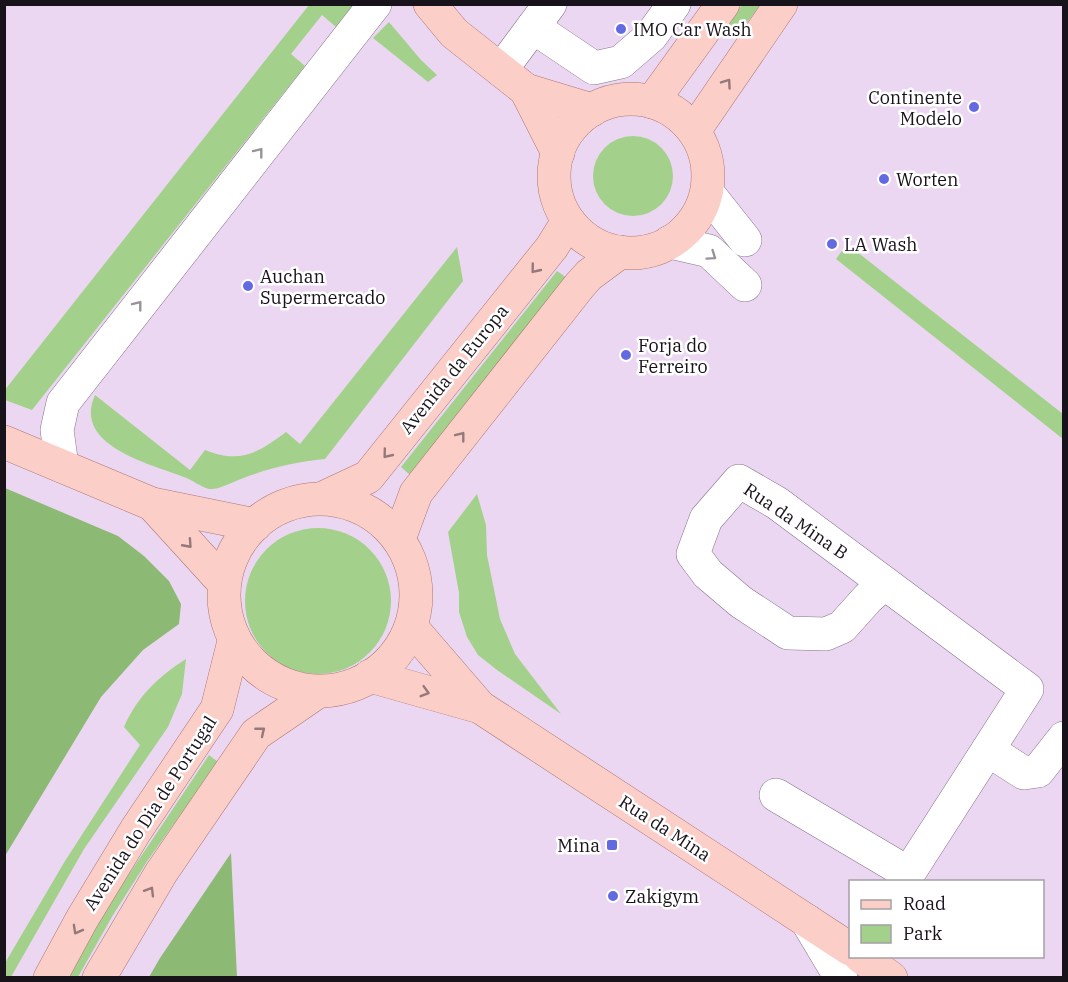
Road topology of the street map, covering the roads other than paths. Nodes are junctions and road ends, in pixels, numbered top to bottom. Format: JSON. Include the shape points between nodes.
{"nodes":[{"id":1,"x":375,"y":4,"type":"edge"},
{"id":2,"x":430,"y":4,"type":"edge"},
{"id":3,"x":674,"y":4,"type":"edge"},
{"id":4,"x":723,"y":4,"type":"edge"},
{"id":5,"x":781,"y":4,"type":"edge"},
{"id":6,"x":542,"y":16,"type":"edge"},
{"id":7,"x":501,"y":70,"type":"junction"},
{"id":8,"x":526,"y":90,"type":"junction"},
{"id":9,"x":652,"y":102,"type":"junction"},
{"id":10,"x":592,"y":110,"type":"junction"},
{"id":11,"x":694,"y":131,"type":"junction"},
{"id":12,"x":558,"y":153,"type":"junction"},
{"id":13,"x":707,"y":192,"type":"junction"},
{"id":14,"x":568,"y":221,"type":"junction"},
{"id":15,"x":745,"y":240,"type":"dead end"},
{"id":16,"x":670,"y":242,"type":"junction"},
{"id":17,"x":620,"y":252,"type":"junction"},
{"id":18,"x":744,"y":285,"type":"dead end"},
{"id":19,"x":4,"y":442,"type":"edge"},
{"id":20,"x":62,"y":466,"type":"junction"},
{"id":21,"x":323,"y":498,"type":"junction"},
{"id":22,"x":152,"y":504,"type":"junction"},
{"id":23,"x":255,"y":525,"type":"junction"},
{"id":24,"x":399,"y":539,"type":"junction"},
{"id":25,"x":224,"y":584,"type":"junction"},
{"id":26,"x":885,"y":584,"type":"junction"},
{"id":27,"x":411,"y":627,"type":"junction"},
{"id":28,"x":234,"y":641,"type":"junction"},
{"id":29,"x":370,"y":676,"type":"junction"},
{"id":30,"x":316,"y":693,"type":"junction"},
{"id":31,"x":480,"y":707,"type":"junction"},
{"id":32,"x":1064,"y":738,"type":"edge"},
{"id":33,"x":988,"y":750,"type":"junction"},
{"id":34,"x":776,"y":795,"type":"dead end"},
{"id":35,"x":906,"y":878,"type":"edge"},
{"id":36,"x":807,"y":921,"type":"junction"},
{"id":37,"x":849,"y":947,"type":"edge"},
{"id":38,"x":50,"y":978,"type":"edge"},
{"id":39,"x":99,"y":978,"type":"edge"},
{"id":40,"x":841,"y":978,"type":"edge"}],
"edges":[{"from":20,"to":1,"type":"lane","one_way":true,"via":[[57,430],[63,403]]},
{"from":2,"to":7,"type":"main road","via":[[454,33]]},
{"from":3,"to":6,"type":"lane","via":[[651,36],[621,62],[594,68]]},
{"from":4,"to":9,"type":"main road"},
{"from":11,"to":5,"type":"main road","one_way":true},
{"from":6,"to":7,"type":"lane"},
{"from":7,"to":8,"type":"main road"},
{"from":8,"to":10,"type":"main road"},
{"from":8,"to":12,"type":"main road"},
{"from":9,"to":10,"type":"main road","via":[[631,99]]},
{"from":9,"to":11,"type":"main road","via":[[675,112]]},
{"from":10,"to":12,"type":"main road","via":[[577,121]]},
{"from":11,"to":13,"type":"main road","via":[[707,160]]},
{"from":12,"to":14,"type":"main road","via":[[556,191]]},
{"from":13,"to":15,"type":"lane"},
{"from":13,"to":16,"type":"main road","via":[[691,225]]},
{"from":14,"to":17,"type":"main road","via":[[600,247]]},
{"from":14,"to":21,"type":"main road","name":"Avenida da Europa","one_way":true,"via":[[552,247],[368,477]]},
{"from":16,"to":17,"type":"main road","via":[[646,252]]},
{"from":16,"to":18,"type":"lane","one_way":true,"via":[[709,251]]},
{"from":24,"to":17,"type":"main road","one_way":true,"via":[[416,493],[580,285]]},
{"from":19,"to":20,"type":"main road"},
{"from":20,"to":22,"type":"main road"},
{"from":21,"to":23,"type":"main road","via":[[295,501]]},
{"from":21,"to":24,"type":"main road","via":[[373,514]]},
{"from":22,"to":23,"type":"main road"},
{"from":22,"to":25,"type":"main road","one_way":true},
{"from":23,"to":25,"type":"main road","via":[[233,553]]},
{"from":24,"to":27,"type":"main road","via":[[417,582]]},
{"from":25,"to":28,"type":"main road","via":[[226,619]]},
{"from":26,"to":26,"type":"lane","name":"Rua da Mina B","via":[[777,503],[739,481],[706,519],[693,554],[708,574],[741,602],[788,633],[825,634],[842,627]]},
{"from":26,"to":33,"type":"lane","name":"Rua da Mina B","via":[[1027,689]]},
{"from":27,"to":29,"type":"main road","via":[[390,663]]},
{"from":27,"to":31,"type":"main road"},
{"from":28,"to":30,"type":"main road","via":[[263,675],[288,687]]},
{"from":28,"to":38,"type":"main road","name":"Avenida do Dia de Portugal","one_way":true,"via":[[217,709],[136,830]]},
{"from":29,"to":30,"type":"main road","via":[[354,686]]},
{"from":29,"to":31,"type":"main road","one_way":true},
{"from":39,"to":30,"type":"main road","one_way":true,"via":[[161,873],[256,734]]},
{"from":31,"to":36,"type":"main road","name":"Rua da Mina"},
{"from":32,"to":33,"type":"lane","via":[[1038,771],[1024,773]]},
{"from":33,"to":35,"type":"lane","name":"Rua da Mina B"},
{"from":34,"to":35,"type":"lane"},
{"from":36,"to":37,"type":"main road","name":"Rua da Mina"},
{"from":36,"to":40,"type":"lane"}]}
